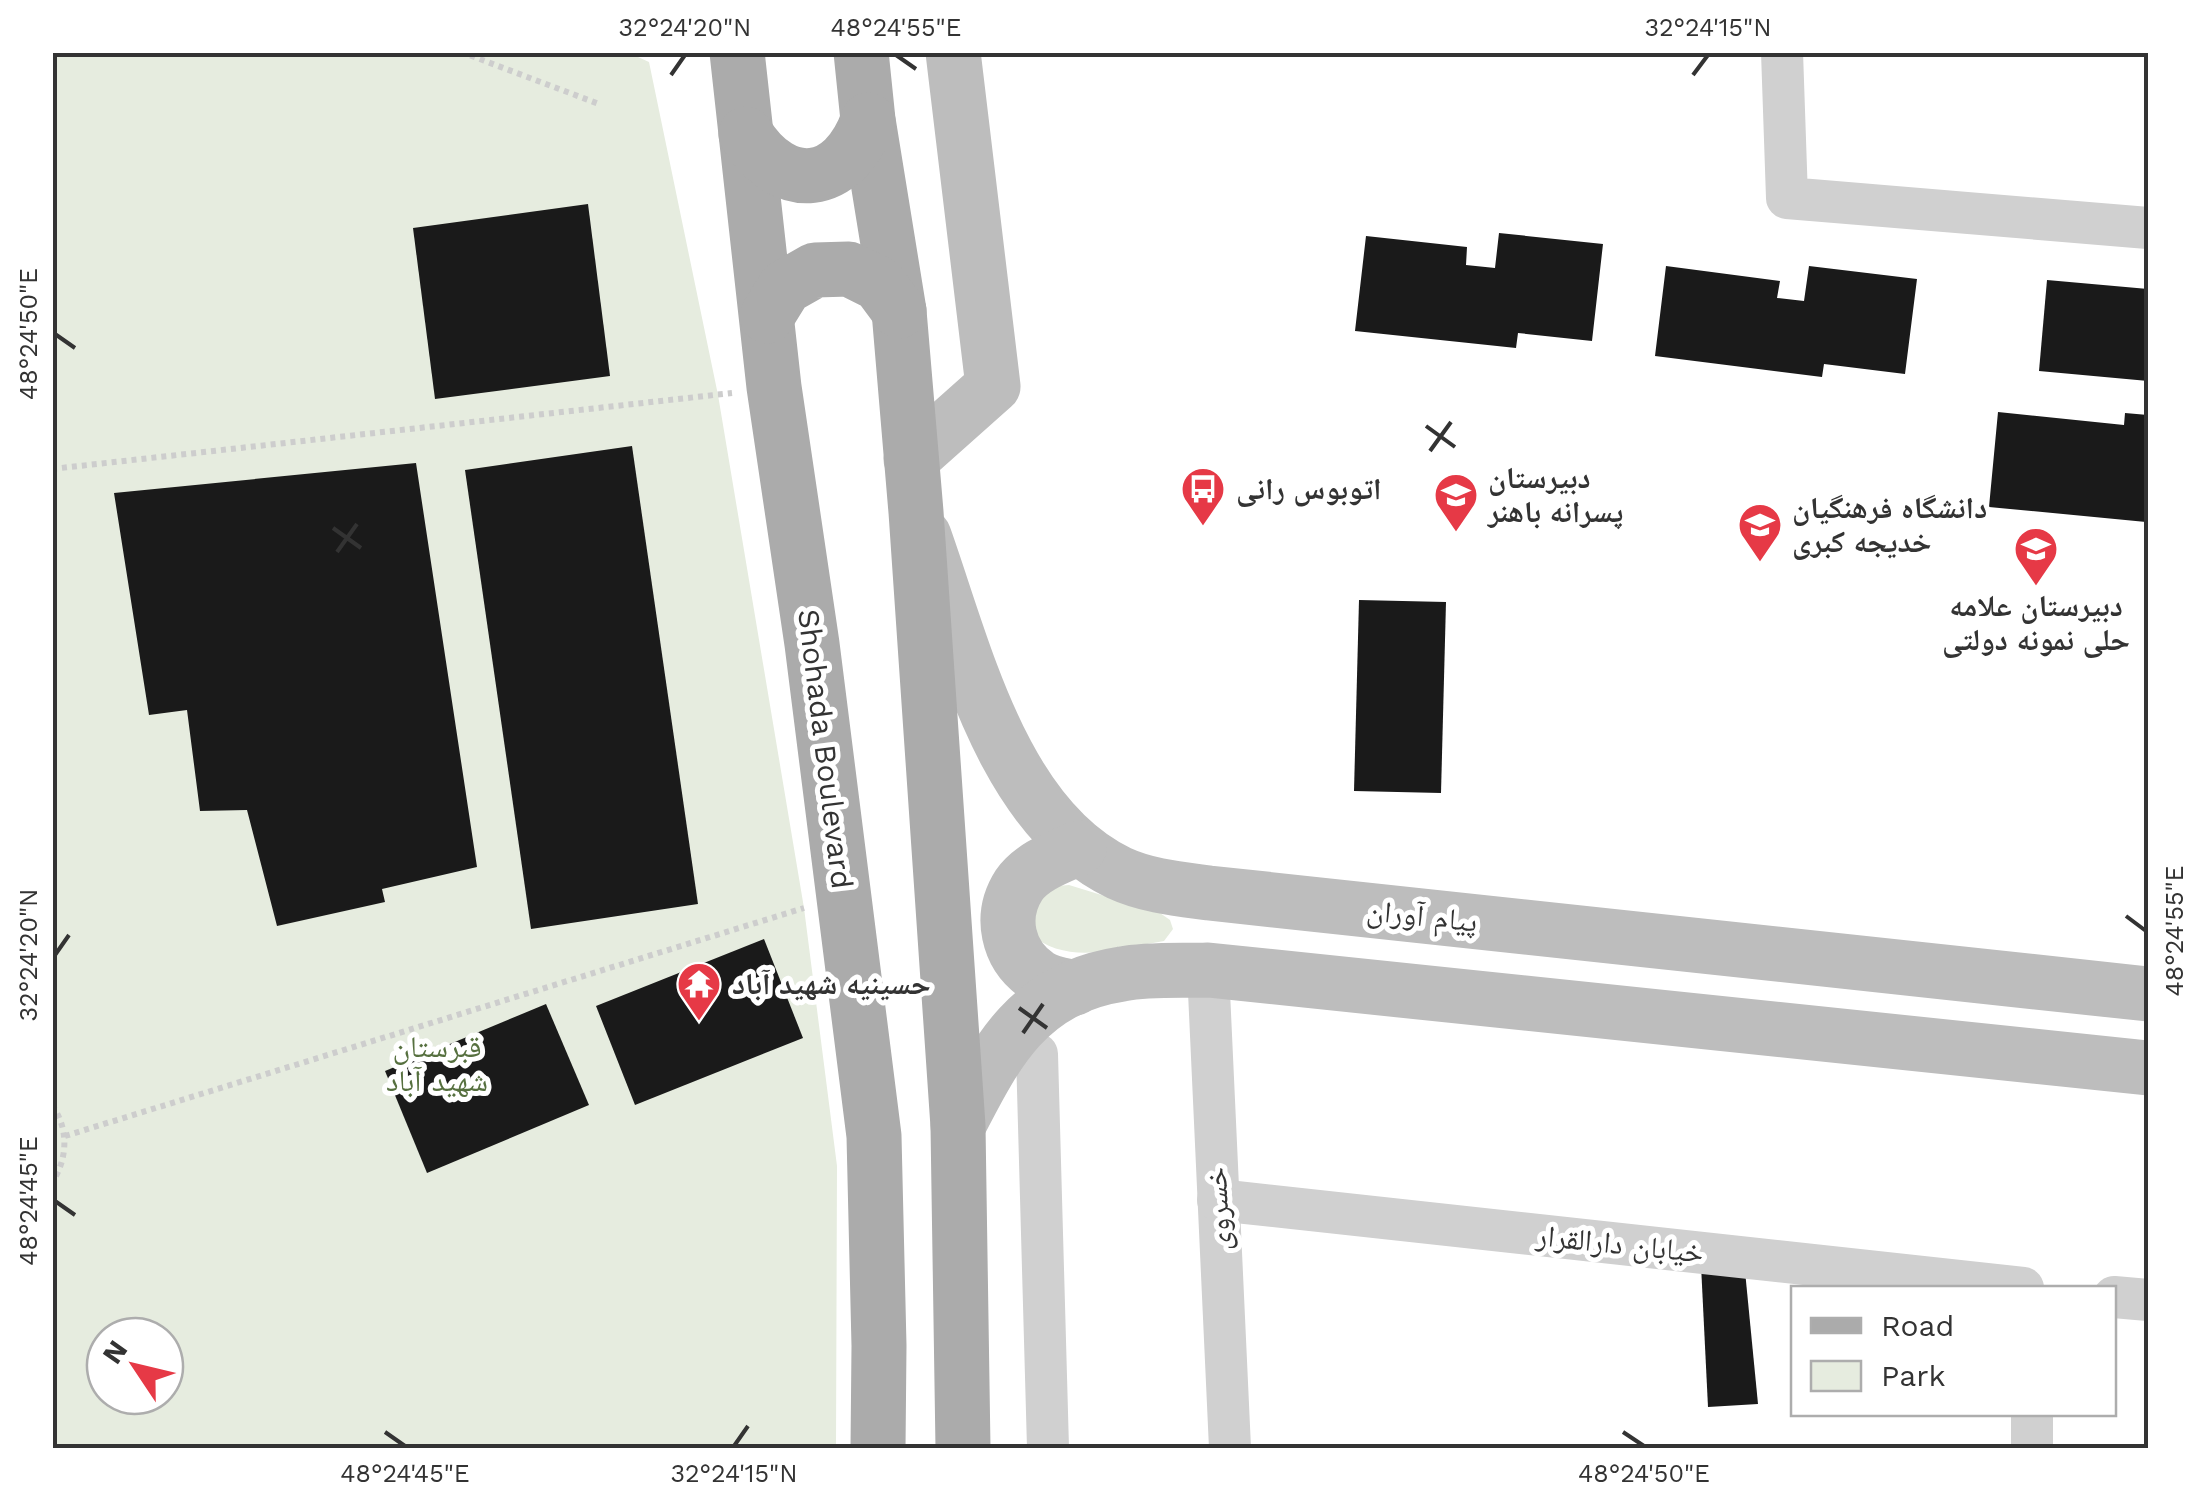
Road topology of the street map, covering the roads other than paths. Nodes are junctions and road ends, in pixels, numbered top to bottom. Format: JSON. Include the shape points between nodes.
{"nodes":[{"id":1,"x":737,"y":52,"type":"edge"},
{"id":2,"x":861,"y":52,"type":"edge"},
{"id":3,"x":953,"y":52,"type":"edge"},
{"id":4,"x":1782,"y":52,"type":"edge"},
{"id":5,"x":868,"y":120,"type":"junction"},
{"id":6,"x":746,"y":134,"type":"junction"},
{"id":7,"x":2148,"y":228,"type":"edge"},
{"id":8,"x":899,"y":312,"type":"junction"},
{"id":9,"x":767,"y":316,"type":"junction"},
{"id":10,"x":911,"y":459,"type":"junction"},
{"id":11,"x":916,"y":512,"type":"junction"},
{"id":12,"x":1079,"y":848,"type":"junction"},
{"id":13,"x":1208,"y":894,"type":"junction"},
{"id":14,"x":1208,"y":970,"type":"junction"},
{"id":15,"x":1075,"y":988,"type":"junction"},
{"id":16,"x":2148,"y":994,"type":"edge"},
{"id":17,"x":1037,"y":1054,"type":"dead end"},
{"id":18,"x":2148,"y":1068,"type":"edge"},
{"id":19,"x":958,"y":1126,"type":"junction"},
{"id":20,"x":1218,"y":1200,"type":"junction"},
{"id":21,"x":2005,"y":1286,"type":"edge"},
{"id":22,"x":2116,"y":1296,"type":"edge"},
{"id":23,"x":2148,"y":1300,"type":"edge"},
{"id":24,"x":2032,"y":1416,"type":"edge"},
{"id":25,"x":878,"y":1448,"type":"edge"},
{"id":26,"x":963,"y":1448,"type":"edge"},
{"id":27,"x":1048,"y":1448,"type":"edge"},
{"id":28,"x":1230,"y":1448,"type":"edge"},
{"id":29,"x":2032,"y":1448,"type":"edge"}],
"edges":[{"from":1,"to":6,"type":"main road","name":"Shohada Boulevard"},
{"from":2,"to":5,"type":"main road"},
{"from":3,"to":10,"type":"main road","via":[[993,386]]},
{"from":4,"to":7,"type":"street","via":[[1787,198]]},
{"from":5,"to":6,"type":"main road","via":[[858,147],[838,166],[812,176],[784,172],[761,158]]},
{"from":5,"to":8,"type":"main road"},
{"from":6,"to":9,"type":"main road","name":"Shohada Boulevard"},
{"from":8,"to":9,"type":"main road","via":[[879,284],[848,269],[815,270],[785,287]]},
{"from":8,"to":10,"type":"main road"},
{"from":9,"to":25,"type":"main road","name":"Shohada Boulevard","via":[[874,1136]]},
{"from":10,"to":11,"type":"main road"},
{"from":11,"to":12,"type":"main road","name":"پیام آوران","via":[[992,728],[1014,769]]},
{"from":11,"to":19,"type":"main road"},
{"from":12,"to":13,"type":"main road","name":"پیام آوران","via":[[1119,873]]},
{"from":12,"to":15,"type":"main road","via":[[1020,883],[1006,914],[1010,943],[1023,964],[1040,978]]},
{"from":13,"to":14,"type":"main road"},
{"from":13,"to":16,"type":"main road","name":"پیام آوران"},
{"from":14,"to":15,"type":"main road","via":[[1121,974]]},
{"from":14,"to":18,"type":"main road"},
{"from":14,"to":20,"type":"street","name":"خسروی"},
{"from":15,"to":19,"type":"main road","via":[[1010,1033]]},
{"from":17,"to":27,"type":"street"},
{"from":19,"to":26,"type":"main road"},
{"from":20,"to":21,"type":"street","name":"خیابان دارالقرار"},
{"from":20,"to":28,"type":"street","name":"خسروی"},
{"from":22,"to":23,"type":"street"},
{"from":24,"to":29,"type":"street"}]}
